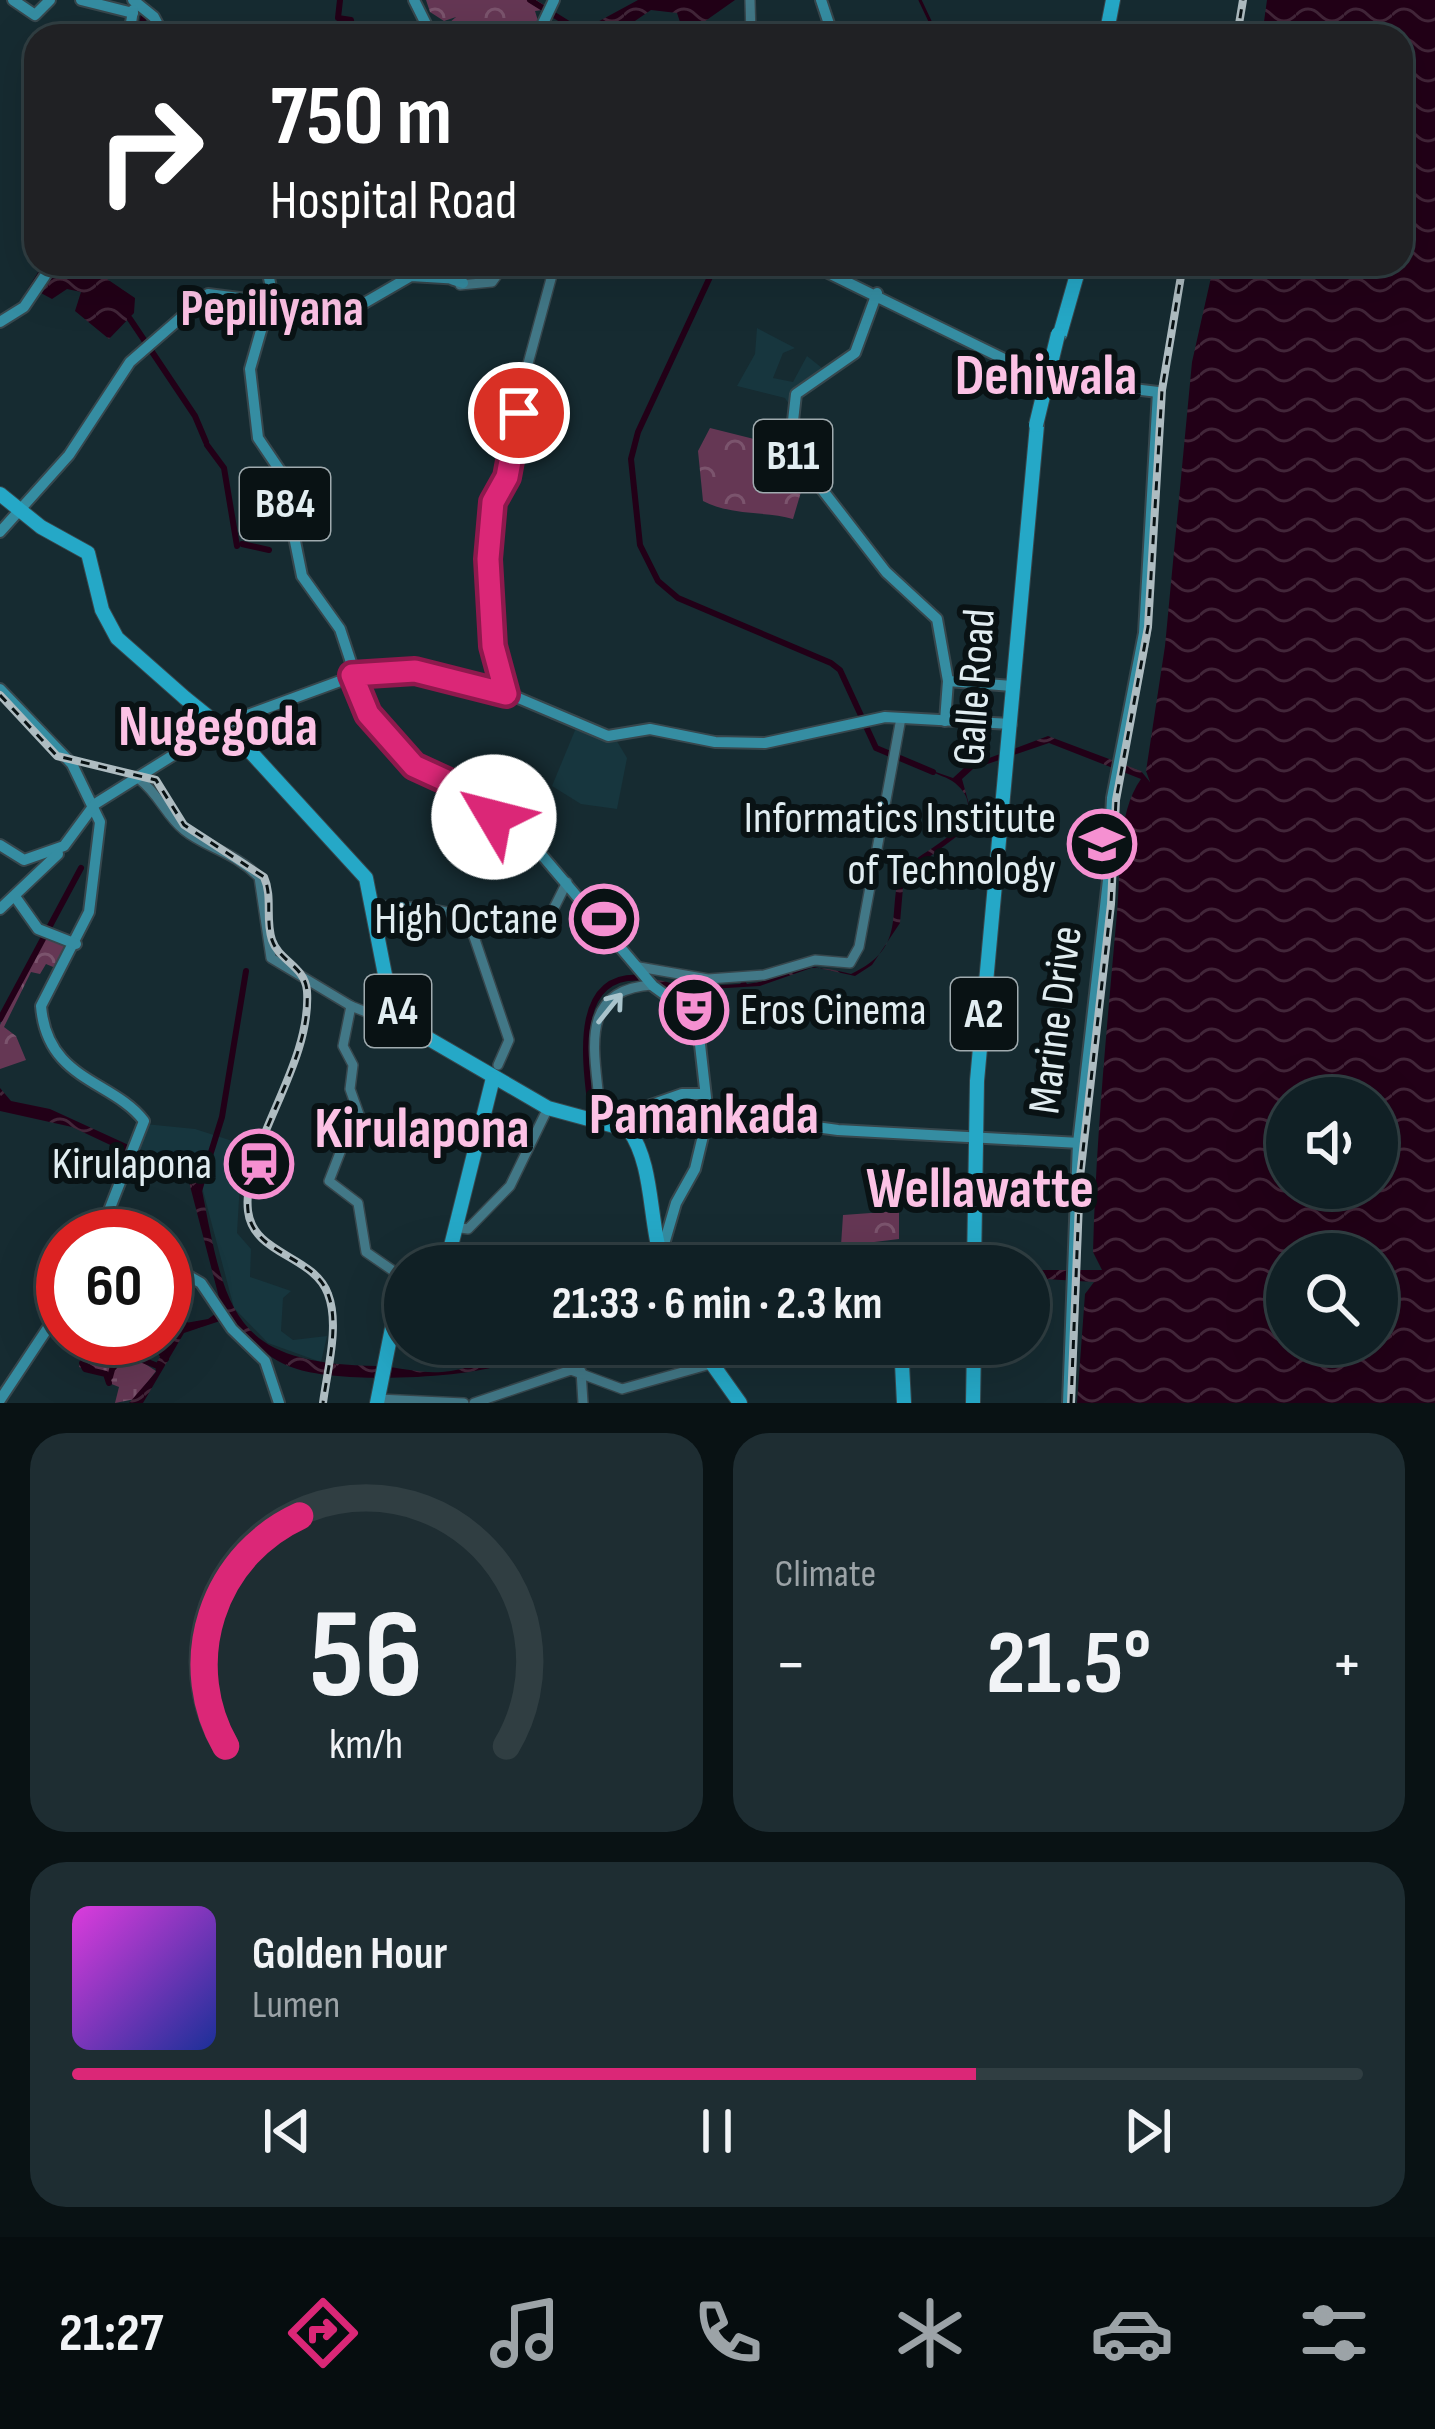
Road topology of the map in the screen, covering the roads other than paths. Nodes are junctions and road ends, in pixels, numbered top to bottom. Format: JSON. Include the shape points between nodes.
{"nodes":[{"id":1,"x":14,"y":0,"type":"edge"},
{"id":2,"x":50,"y":0,"type":"edge"},
{"id":3,"x":80,"y":0,"type":"edge"},
{"id":4,"x":135,"y":4,"type":"edge"},
{"id":5,"x":161,"y":24,"type":"edge"},
{"id":6,"x":45,"y":276,"type":"edge"},
{"id":7,"x":267,"y":276,"type":"edge"},
{"id":8,"x":496,"y":276,"type":"edge"},
{"id":9,"x":552,"y":276,"type":"edge"},
{"id":10,"x":838,"y":276,"type":"edge"},
{"id":11,"x":1074,"y":276,"type":"edge"},
{"id":12,"x":461,"y":279,"type":"edge"},
{"id":13,"x":877,"y":293,"type":"junction"},
{"id":14,"x":268,"y":311,"type":"junction"},
{"id":15,"x":0,"y":322,"type":"edge"},
{"id":16,"x":1060,"y":329,"type":"junction"},
{"id":17,"x":1045,"y":380,"type":"junction"},
{"id":18,"x":1036,"y":429,"type":"junction"},
{"id":19,"x":0,"y":494,"type":"edge"},
{"id":20,"x":19,"y":509,"type":"junction"},
{"id":21,"x":0,"y":532,"type":"edge"},
{"id":22,"x":352,"y":675,"type":"junction"},
{"id":23,"x":948,"y":681,"type":"junction"},
{"id":24,"x":1012,"y":686,"type":"junction"},
{"id":25,"x":0,"y":689,"type":"edge"},
{"id":26,"x":180,"y":693,"type":"junction"},
{"id":27,"x":506,"y":694,"type":"junction"},
{"id":28,"x":901,"y":718,"type":"junction"},
{"id":29,"x":945,"y":721,"type":"junction"},
{"id":30,"x":1010,"y":725,"type":"junction"},
{"id":31,"x":222,"y":726,"type":"junction"},
{"id":32,"x":249,"y":751,"type":"junction"},
{"id":33,"x":139,"y":779,"type":"junction"},
{"id":34,"x":95,"y":804,"type":"junction"},
{"id":35,"x":0,"y":844,"type":"edge"},
{"id":36,"x":49,"y":860,"type":"junction"},
{"id":37,"x":566,"y":882,"type":"junction"},
{"id":38,"x":16,"y":898,"type":"junction"},
{"id":39,"x":374,"y":902,"type":"junction"},
{"id":40,"x":0,"y":908,"type":"edge"},
{"id":41,"x":467,"y":916,"type":"junction"},
{"id":42,"x":76,"y":944,"type":"junction"},
{"id":43,"x":645,"y":978,"type":"junction"},
{"id":44,"x":351,"y":1006,"type":"junction"},
{"id":45,"x":411,"y":1030,"type":"junction"},
{"id":46,"x":493,"y":1077,"type":"junction"},
{"id":47,"x":702,"y":1094,"type":"junction"},
{"id":48,"x":547,"y":1110,"type":"junction"},
{"id":49,"x":707,"y":1114,"type":"junction"},
{"id":50,"x":597,"y":1121,"type":"junction"},
{"id":51,"x":624,"y":1127,"type":"junction"},
{"id":52,"x":975,"y":1140,"type":"junction"},
{"id":53,"x":1079,"y":1143,"type":"junction"},
{"id":54,"x":110,"y":1209,"type":"edge"},
{"id":55,"x":460,"y":1227,"type":"junction"},
{"id":56,"x":454,"y":1245,"type":"edge"},
{"id":57,"x":660,"y":1245,"type":"edge"},
{"id":58,"x":660,"y":1245,"type":"edge"},
{"id":59,"x":974,"y":1245,"type":"edge"},
{"id":60,"x":384,"y":1264,"type":"edge"},
{"id":61,"x":192,"y":1278,"type":"edge"},
{"id":62,"x":36,"y":1346,"type":"edge"},
{"id":63,"x":902,"y":1365,"type":"edge"},
{"id":64,"x":974,"y":1365,"type":"edge"},
{"id":65,"x":713,"y":1367,"type":"joint"},
{"id":66,"x":581,"y":1371,"type":"junction"},
{"id":67,"x":385,"y":1389,"type":"edge"},
{"id":68,"x":0,"y":1400,"type":"edge"},
{"id":69,"x":278,"y":1403,"type":"edge"},
{"id":70,"x":464,"y":1403,"type":"edge"},
{"id":71,"x":475,"y":1403,"type":"edge"},
{"id":72,"x":583,"y":1403,"type":"edge"},
{"id":73,"x":741,"y":1403,"type":"edge"},
{"id":74,"x":904,"y":1403,"type":"edge"},
{"id":75,"x":973,"y":1403,"type":"edge"},
{"id":76,"x":1068,"y":1403,"type":"edge"}],
"edges":[{"from":1,"to":2,"type":"main road","via":[[35,15]]},
{"from":3,"to":4,"type":"main road"},
{"from":4,"to":5,"type":"main road"},
{"from":6,"to":15,"type":"main road","via":[[24,307]]},
{"from":7,"to":14,"type":"main road","number":"B84"},
{"from":8,"to":12,"type":"main road"},
{"from":9,"to":27,"type":"main road","via":[[507,477],[493,502],[488,600]]},
{"from":10,"to":13,"type":"main road"},
{"from":11,"to":16,"type":"highway","name":"Galle Road","number":"A2"},
{"from":12,"to":14,"type":"main road","via":[[410,276],[354,309],[314,320]]},
{"from":13,"to":17,"type":"main road"},
{"from":13,"to":23,"type":"main road","number":"B11","via":[[855,353],[793,399],[790,448],[886,572],[937,619]]},
{"from":14,"to":20,"type":"main road","via":[[208,294],[130,362],[60,465]]},
{"from":14,"to":22,"type":"main road","number":"B84","via":[[250,369],[258,438],[279,465],[302,575],[340,629]]},
{"from":16,"to":17,"type":"main road"},
{"from":16,"to":18,"type":"highway","name":"Galle Road","number":"A2","bridge":true},
{"from":17,"to":18,"type":"main road"},
{"from":17,"to":53,"type":"main road","name":"Marine Drive","via":[[1158,392],[1147,610],[1118,770]]},
{"from":18,"to":24,"type":"highway","name":"Galle Road","number":"A2"},
{"from":18,"to":30,"type":"highway","name":"Galle Road","number":"A2"},
{"from":19,"to":20,"type":"highway","number":"A4"},
{"from":20,"to":21,"type":"main road"},
{"from":20,"to":26,"type":"highway","number":"A4","via":[[88,554],[116,637]]},
{"from":22,"to":27,"type":"main road","via":[[415,671]]},
{"from":22,"to":31,"type":"main road"},
{"from":22,"to":37,"type":"main road","number":"B84","via":[[368,714],[414,766],[514,825]]},
{"from":23,"to":24,"type":"main road"},
{"from":23,"to":29,"type":"main road"},
{"from":24,"to":30,"type":"highway","name":"Galle Road","number":"A2"},
{"from":25,"to":34,"type":"main road","via":[[72,764]]},
{"from":26,"to":31,"type":"highway","number":"A4"},
{"from":26,"to":32,"type":"highway","number":"A4","bridge":true},
{"from":27,"to":28,"type":"main road","via":[[608,736],[650,729],[765,742]]},
{"from":28,"to":29,"type":"main road"},
{"from":28,"to":43,"type":"main road","via":[[850,963],[815,960],[727,979]]},
{"from":29,"to":30,"type":"main road"},
{"from":30,"to":52,"type":"highway","name":"Galle Road","number":"A2"},
{"from":31,"to":32,"type":"highway","number":"A4"},
{"from":31,"to":33,"type":"main road"},
{"from":32,"to":39,"type":"highway","number":"A4","via":[[361,869]]},
{"from":33,"to":34,"type":"main road"},
{"from":33,"to":44,"type":"main road","via":[[185,831],[253,871],[263,886],[268,955]]},
{"from":34,"to":36,"type":"main road"},
{"from":34,"to":42,"type":"main road","via":[[95,893]]},
{"from":35,"to":36,"type":"main road","via":[[20,859]]},
{"from":36,"to":38,"type":"main road"},
{"from":37,"to":41,"type":"main road","via":[[549,918],[523,913],[507,924]]},
{"from":37,"to":43,"type":"main road","number":"B84"},
{"from":38,"to":40,"type":"main road"},
{"from":38,"to":42,"type":"main road","via":[[44,932]]},
{"from":39,"to":41,"type":"main road"},
{"from":39,"to":45,"type":"highway","number":"A4","via":[[387,994]]},
{"from":39,"to":46,"type":"highway","number":"A4","via":[[397,1010],[418,1034]]},
{"from":41,"to":46,"type":"main road","via":[[506,1032]]},
{"from":42,"to":54,"type":"main road","via":[[43,999],[44,1025],[69,1064],[142,1117]]},
{"from":43,"to":47,"type":"main road","number":"B84","via":[[694,1017]]},
{"from":50,"to":43,"type":"main road","one_way":true,"via":[[591,1048],[598,1021]]},
{"from":44,"to":45,"type":"main road"},
{"from":44,"to":60,"type":"main road","via":[[343,1046],[362,1123],[329,1181],[358,1203],[366,1252]]},
{"from":45,"to":46,"type":"highway","number":"A4"},
{"from":46,"to":48,"type":"highway","number":"A4"},
{"from":46,"to":50,"type":"highway","number":"A4","via":[[564,1114]]},
{"from":46,"to":55,"type":"highway"},
{"from":47,"to":49,"type":"main road","number":"B84"},
{"from":47,"to":51,"type":"main road","via":[[680,1095]]},
{"from":48,"to":50,"type":"highway","number":"A4"},
{"from":48,"to":55,"type":"main road","via":[[500,1200]]},
{"from":49,"to":52,"type":"main road"},
{"from":49,"to":57,"type":"main road","number":"B84"},
{"from":50,"to":51,"type":"highway","number":"A4"},
{"from":51,"to":58,"type":"highway","via":[[640,1150]]},
{"from":52,"to":53,"type":"main road"},
{"from":52,"to":59,"type":"highway","name":"Galle Road","number":"A2"},
{"from":53,"to":76,"type":"main road","name":"Marine Drive"},
{"from":55,"to":56,"type":"highway"},
{"from":61,"to":69,"type":"main road","via":[[268,1366]]},
{"from":62,"to":68,"type":"main road"},
{"from":63,"to":74,"type":"highway"},
{"from":64,"to":75,"type":"highway"},
{"from":65,"to":66,"type":"main road","via":[[620,1390]]},
{"from":65,"to":73,"type":"highway"},
{"from":66,"to":71,"type":"main road"},
{"from":66,"to":72,"type":"main road"},
{"from":67,"to":70,"type":"main road"}]}
